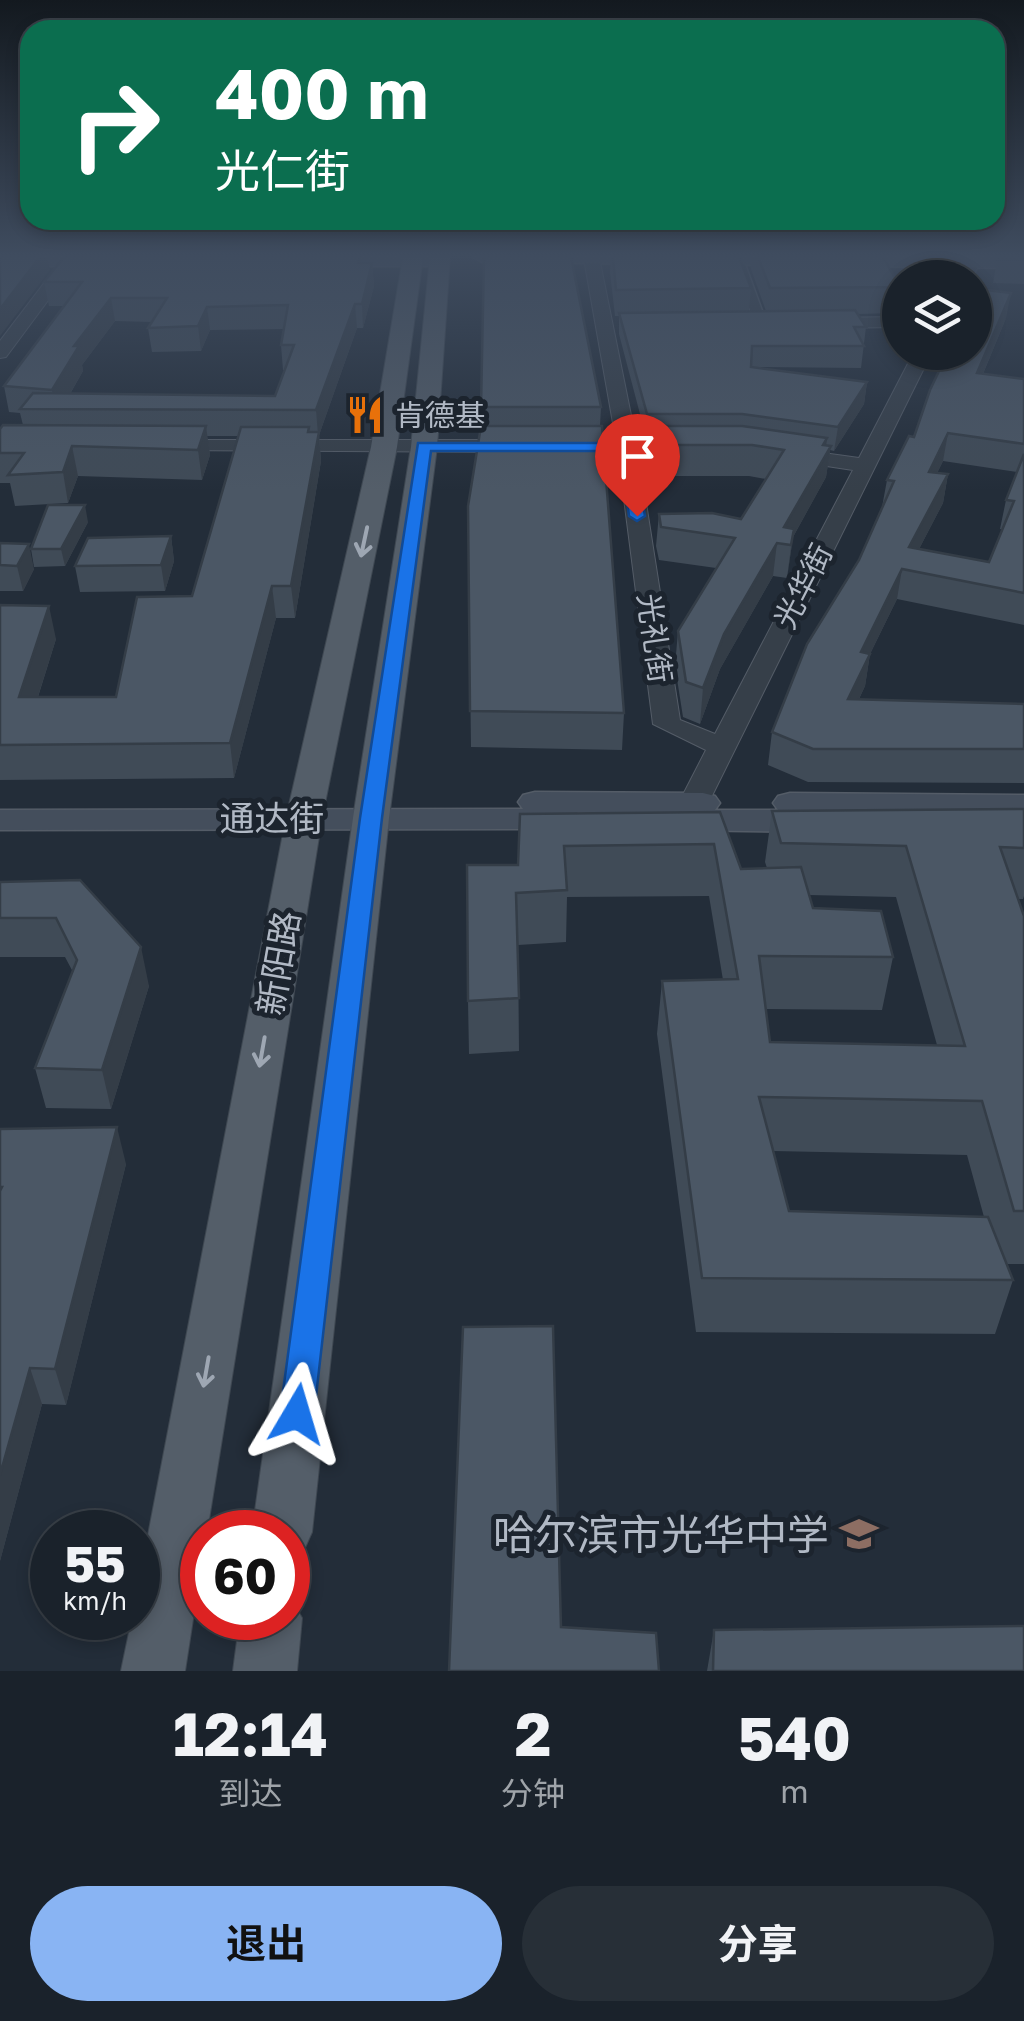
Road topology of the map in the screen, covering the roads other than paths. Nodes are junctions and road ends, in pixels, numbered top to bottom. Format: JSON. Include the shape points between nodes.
{"nodes":[{"id":1,"x":409,"y":335,"type":"edge"},
{"id":2,"x":425,"y":335,"type":"edge"},
{"id":3,"x":615,"y":335,"type":"edge"},
{"id":4,"x":915,"y":370,"type":"edge"},
{"id":5,"x":154,"y":446,"type":"edge"},
{"id":6,"x":627,"y":446,"type":"junction"},
{"id":7,"x":720,"y":446,"type":"edge"},
{"id":8,"x":384,"y":447,"type":"junction"},
{"id":9,"x":424,"y":447,"type":"junction"},
{"id":10,"x":757,"y":449,"type":"edge"},
{"id":11,"x":866,"y":465,"type":"junction"},
{"id":12,"x":720,"y":746,"type":"junction"},
{"id":13,"x":0,"y":801,"type":"edge"},
{"id":14,"x":1024,"y":805,"type":"edge"},
{"id":15,"x":305,"y":810,"type":"junction"},
{"id":16,"x":372,"y":810,"type":"junction"},
{"id":17,"x":689,"y":811,"type":"junction"},
{"id":18,"x":0,"y":820,"type":"edge"},
{"id":19,"x":1024,"y":824,"type":"edge"},
{"id":20,"x":285,"y":1510,"type":"edge"},
{"id":21,"x":269,"y":1640,"type":"edge"},
{"id":22,"x":153,"y":1671,"type":"edge"},
{"id":23,"x":265,"y":1671,"type":"edge"}],
"edges":[{"from":1,"to":8,"type":"main road","name":"新阳路"},
{"from":2,"to":9,"type":"main road","name":"新阳路"},
{"from":3,"to":6,"type":"street","name":"光礼街"},
{"from":4,"to":11,"type":"street","name":"光华街"},
{"from":5,"to":8,"type":"street"},
{"from":6,"to":7,"type":"street"},
{"from":6,"to":9,"type":"street"},
{"from":6,"to":12,"type":"street","name":"光礼街","via":[[668,724]]},
{"from":8,"to":9,"type":"street"},
{"from":8,"to":15,"type":"main road","name":"新阳路","one_way":true},
{"from":9,"to":16,"type":"main road","name":"新阳路"},
{"from":10,"to":11,"type":"street"},
{"from":11,"to":12,"type":"street","name":"光华街"},
{"from":12,"to":17,"type":"street","name":"光华街"},
{"from":13,"to":15,"type":"main road","name":"通达街"},
{"from":14,"to":17,"type":"main road","name":"通达街"},
{"from":15,"to":16,"type":"main road","name":"通达街"},
{"from":15,"to":18,"type":"main road","name":"通达街"},
{"from":15,"to":22,"type":"main road","name":"新阳路","one_way":true},
{"from":16,"to":17,"type":"main road","name":"通达街"},
{"from":16,"to":20,"type":"main road","name":"新阳路"},
{"from":17,"to":19,"type":"main road","name":"通达街"},
{"from":21,"to":23,"type":"main road"}]}
